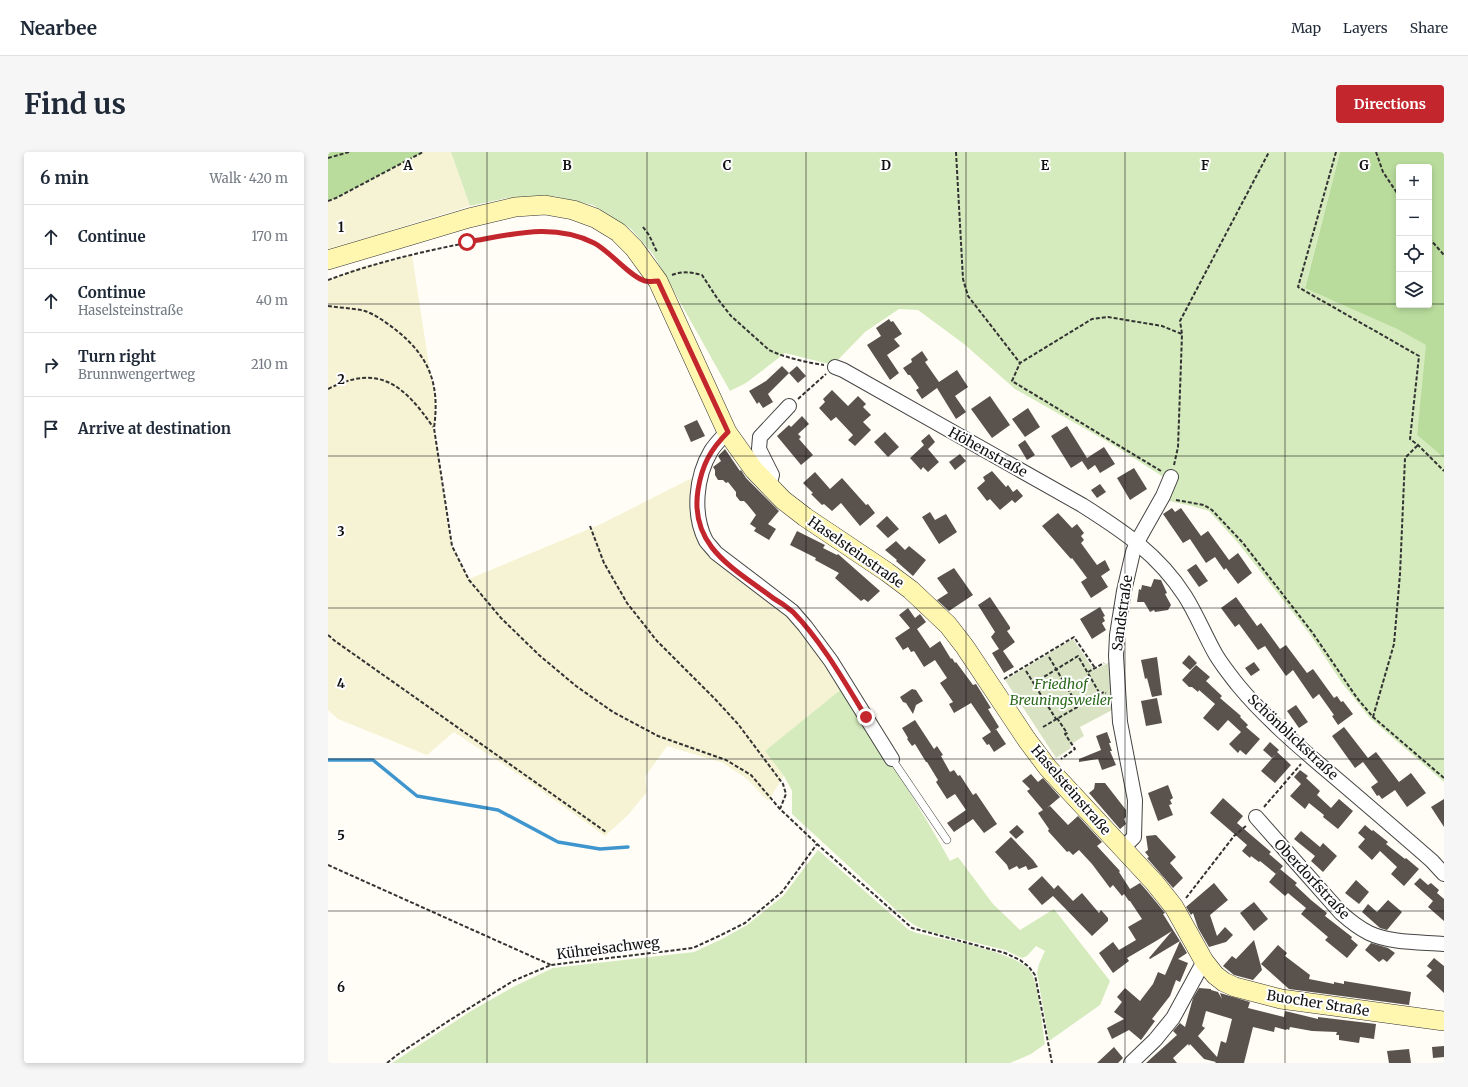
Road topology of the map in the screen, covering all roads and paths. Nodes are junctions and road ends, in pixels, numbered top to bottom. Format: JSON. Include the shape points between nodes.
{"nodes":[{"id":1,"x":349,"y":152,"type":"edge"},
{"id":2,"x":423,"y":152,"type":"edge"},
{"id":3,"x":956,"y":152,"type":"edge"},
{"id":4,"x":1269,"y":152,"type":"edge"},
{"id":5,"x":1336,"y":152,"type":"edge"},
{"id":6,"x":1376,"y":152,"type":"edge"},
{"id":7,"x":328,"y":158,"type":"edge"},
{"id":8,"x":1396,"y":192,"type":"edge"},
{"id":9,"x":328,"y":201,"type":"edge"},
{"id":10,"x":1432,"y":241,"type":"edge"},
{"id":11,"x":1444,"y":255,"type":"edge"},
{"id":12,"x":328,"y":260,"type":"edge"},
{"id":13,"x":636,"y":277,"type":"dead end"},
{"id":14,"x":667,"y":277,"type":"dead end"},
{"id":15,"x":328,"y":280,"type":"edge"},
{"id":16,"x":328,"y":306,"type":"edge"},
{"id":17,"x":1182,"y":334,"type":"junction"},
{"id":18,"x":1020,"y":363,"type":"junction"},
{"id":19,"x":835,"y":367,"type":"junction"},
{"id":20,"x":328,"y":389,"type":"edge"},
{"id":21,"x":790,"y":406,"type":"joint"},
{"id":22,"x":434,"y":428,"type":"junction"},
{"id":23,"x":728,"y":432,"type":"junction"},
{"id":24,"x":1418,"y":445,"type":"junction"},
{"id":25,"x":1444,"y":471,"type":"edge"},
{"id":26,"x":1171,"y":477,"type":"junction"},
{"id":27,"x":769,"y":486,"type":"junction"},
{"id":28,"x":1163,"y":496,"type":"junction"},
{"id":29,"x":590,"y":526,"type":"dead end"},
{"id":30,"x":1137,"y":542,"type":"junction"},
{"id":31,"x":328,"y":635,"type":"edge"},
{"id":32,"x":1049,"y":657,"type":"dead end"},
{"id":33,"x":1106,"y":662,"type":"dead end"},
{"id":34,"x":1095,"y":668,"type":"junction"},
{"id":35,"x":1056,"y":669,"type":"junction"},
{"id":36,"x":1026,"y":671,"type":"dead end"},
{"id":37,"x":1016,"y":672,"type":"dead end"},
{"id":38,"x":1088,"y":672,"type":"junction"},
{"id":39,"x":1034,"y":683,"type":"junction"},
{"id":40,"x":1100,"y":694,"type":"junction"},
{"id":41,"x":1118,"y":702,"type":"junction"},
{"id":42,"x":1078,"y":706,"type":"junction"},
{"id":43,"x":1373,"y":717,"type":"junction"},
{"id":44,"x":1056,"y":719,"type":"junction"},
{"id":45,"x":1043,"y":727,"type":"dead end"},
{"id":46,"x":892,"y":759,"type":"joint"},
{"id":47,"x":1048,"y":768,"type":"junction"},
{"id":48,"x":1444,"y":778,"type":"edge"},
{"id":49,"x":780,"y":809,"type":"junction"},
{"id":50,"x":1256,"y":817,"type":"dead end"},
{"id":51,"x":606,"y":832,"type":"dead end"},
{"id":52,"x":947,"y":840,"type":"dead end"},
{"id":53,"x":817,"y":844,"type":"junction"},
{"id":54,"x":1123,"y":848,"type":"junction"},
{"id":55,"x":328,"y":865,"type":"edge"},
{"id":56,"x":1444,"y":874,"type":"edge"},
{"id":57,"x":1444,"y":944,"type":"edge"},
{"id":58,"x":1204,"y":961,"type":"junction"},
{"id":59,"x":551,"y":965,"type":"junction"},
{"id":60,"x":1444,"y":1021,"type":"edge"},
{"id":61,"x":387,"y":1063,"type":"edge"},
{"id":62,"x":1052,"y":1063,"type":"edge"},
{"id":63,"x":1131,"y":1063,"type":"edge"}],
"edges":[{"from":1,"to":7,"type":"path"},
{"from":2,"to":9,"type":"path"},
{"from":3,"to":18,"type":"path","via":[[963,279],[968,296]]},
{"from":4,"to":17,"type":"path","via":[[1180,321]]},
{"from":5,"to":24,"type":"path","via":[[1298,287],[1419,356],[1410,439]]},
{"from":6,"to":8,"type":"path","via":[[1383,172]]},
{"from":10,"to":11,"type":"path"},
{"from":12,"to":23,"type":"street","name":"Haselsteinstraße","via":[[515,207],[545,205],[573,210],[594,218],[618,232],[634,248],[658,281]]},
{"from":13,"to":15,"type":"path","via":[[595,244],[579,237],[544,231],[467,242],[359,268]]},
{"from":14,"to":19,"type":"path","via":[[680,272],[702,275],[731,316],[769,350],[798,360]]},
{"from":16,"to":22,"type":"path","via":[[365,311],[384,320],[413,344],[430,372],[436,411]]},
{"from":17,"to":18,"type":"path","via":[[1162,326],[1108,317],[1092,319]]},
{"from":17,"to":26,"type":"path","via":[[1178,447]]},
{"from":18,"to":26,"type":"path","via":[[1012,381]]},
{"from":19,"to":21,"type":"path"},
{"from":19,"to":30,"type":"street","name":"Höhenstraße","via":[[1082,505]]},
{"from":20,"to":22,"type":"path","via":[[339,383],[366,377],[391,383],[404,392]]},
{"from":21,"to":27,"type":"street","via":[[760,437],[760,449],[772,475]]},
{"from":22,"to":49,"type":"path","via":[[452,546],[466,575],[501,618],[538,655],[613,712],[658,736],[726,760],[751,775]]},
{"from":23,"to":27,"type":"street","name":"Haselsteinstraße","via":[[754,470]]},
{"from":23,"to":46,"type":"street","via":[[710,452],[700,478],[698,511],[706,541],[716,553],[792,611],[805,626],[839,673]]},
{"from":24,"to":25,"type":"path"},
{"from":24,"to":43,"type":"path","via":[[1405,458],[1394,644]]},
{"from":26,"to":28,"type":"street","name":"Sandstraße"},
{"from":27,"to":47,"type":"street","name":"Haselsteinstraße","via":[[805,517],[911,590],[948,625]]},
{"from":28,"to":30,"type":"street","name":"Sandstraße"},
{"from":28,"to":43,"type":"path","via":[[1204,505],[1212,510],[1243,543],[1303,620]]},
{"from":29,"to":49,"type":"path","via":[[604,563],[627,603],[656,641],[738,724],[783,784],[786,794]]},
{"from":30,"to":41,"type":"street","name":"Sandstraße","via":[[1130,562],[1117,635]]},
{"from":30,"to":56,"type":"street","name":"Schönblickstraße","via":[[1170,575],[1186,597],[1216,656],[1262,711]]},
{"from":31,"to":51,"type":"path"},
{"from":32,"to":35,"type":"path"},
{"from":33,"to":34,"type":"path"},
{"from":34,"to":37,"type":"path","via":[[1074,637]]},
{"from":34,"to":38,"type":"path"},
{"from":35,"to":38,"type":"path","via":[[1078,656]]},
{"from":35,"to":39,"type":"path"},
{"from":35,"to":42,"type":"path"},
{"from":36,"to":39,"type":"path"},
{"from":38,"to":40,"type":"path"},
{"from":39,"to":44,"type":"path"},
{"from":40,"to":41,"type":"path","via":[[1104,692]]},
{"from":40,"to":42,"type":"path"},
{"from":41,"to":54,"type":"street","name":"Sandstraße","via":[[1135,800],[1134,837]]},
{"from":42,"to":44,"type":"path"},
{"from":43,"to":48,"type":"path"},
{"from":44,"to":45,"type":"path"},
{"from":44,"to":47,"type":"path","via":[[1075,749]]},
{"from":46,"to":52,"type":"lane"},
{"from":47,"to":54,"type":"street","name":"Haselsteinstraße"},
{"from":49,"to":53,"type":"path"},
{"from":50,"to":57,"type":"street","name":"Oberdorfstraße","via":[[1341,913],[1357,926],[1385,938]]},
{"from":53,"to":59,"type":"path","name":"Kühreisachweg","via":[[782,892],[745,923],[693,948]]},
{"from":53,"to":62,"type":"path","via":[[912,928],[1005,953],[1029,967],[1035,975]]},
{"from":54,"to":58,"type":"street","name":"Haselsteinstraße","via":[[1174,908]]},
{"from":55,"to":59,"type":"path"},
{"from":58,"to":60,"type":"street","name":"Buocher Straße","via":[[1224,982],[1281,999]]},
{"from":58,"to":63,"type":"street","via":[[1173,1018]]},
{"from":59,"to":61,"type":"path","name":"Kühreisachweg","via":[[513,981]]}]}
